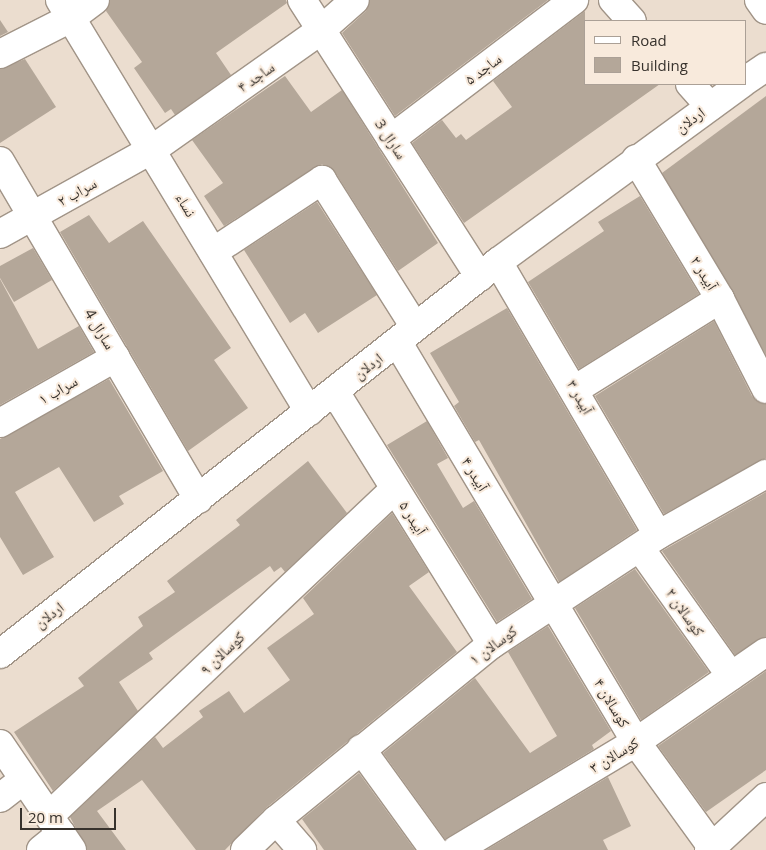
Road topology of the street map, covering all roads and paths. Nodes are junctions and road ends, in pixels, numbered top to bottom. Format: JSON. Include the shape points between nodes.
{"nodes":[{"id":1,"x":95,"y":0,"type":"edge"},
{"id":2,"x":302,"y":0,"type":"edge"},
{"id":3,"x":355,"y":0,"type":"edge"},
{"id":4,"x":574,"y":0,"type":"edge"},
{"id":5,"x":613,"y":0,"type":"edge"},
{"id":6,"x":760,"y":0,"type":"edge"},
{"id":7,"x":66,"y":9,"type":"edge"},
{"id":8,"x":766,"y":10,"type":"edge"},
{"id":9,"x":631,"y":20,"type":"edge"},
{"id":10,"x":321,"y":30,"type":"junction"},
{"id":11,"x":0,"y":54,"type":"edge"},
{"id":12,"x":766,"y":66,"type":"edge"},
{"id":13,"x":746,"y":81,"type":"edge"},
{"id":14,"x":691,"y":85,"type":"edge"},
{"id":15,"x":741,"y":85,"type":"edge"},
{"id":16,"x":710,"y":106,"type":"junction"},
{"id":17,"x":391,"y":139,"type":"junction"},
{"id":18,"x":153,"y":149,"type":"junction"},
{"id":19,"x":636,"y":159,"type":"junction"},
{"id":20,"x":0,"y":161,"type":"edge"},
{"id":21,"x":33,"y":216,"type":"junction"},
{"id":22,"x":0,"y":234,"type":"edge"},
{"id":23,"x":213,"y":252,"type":"junction"},
{"id":24,"x":489,"y":270,"type":"junction"},
{"id":25,"x":720,"y":299,"type":"junction"},
{"id":26,"x":407,"y":335,"type":"junction"},
{"id":27,"x":116,"y":357,"type":"junction"},
{"id":28,"x":576,"y":389,"type":"junction"},
{"id":29,"x":766,"y":390,"type":"edge"},
{"id":30,"x":335,"y":392,"type":"junction"},
{"id":31,"x":309,"y":411,"type":"junction"},
{"id":32,"x":0,"y":422,"type":"edge"},
{"id":33,"x":766,"y":474,"type":"edge"},
{"id":34,"x":395,"y":489,"type":"junction"},
{"id":35,"x":198,"y":498,"type":"junction"},
{"id":36,"x":649,"y":542,"type":"junction"},
{"id":37,"x":553,"y":604,"type":"junction"},
{"id":38,"x":492,"y":644,"type":"junction"},
{"id":39,"x":766,"y":652,"type":"edge"},
{"id":40,"x":0,"y":654,"type":"edge"},
{"id":41,"x":731,"y":676,"type":"junction"},
{"id":42,"x":636,"y":742,"type":"junction"},
{"id":43,"x":0,"y":744,"type":"edge"},
{"id":44,"x":361,"y":749,"type":"junction"},
{"id":45,"x":23,"y":780,"type":"junction"},
{"id":46,"x":766,"y":797,"type":"edge"},
{"id":47,"x":0,"y":798,"type":"edge"},
{"id":48,"x":276,"y":820,"type":"junction"},
{"id":49,"x":56,"y":838,"type":"edge"},
{"id":50,"x":711,"y":849,"type":"edge"},
{"id":51,"x":245,"y":850,"type":"edge"},
{"id":52,"x":302,"y":850,"type":"edge"},
{"id":53,"x":434,"y":850,"type":"edge"},
{"id":54,"x":456,"y":850,"type":"edge"}],
"edges":[{"from":1,"to":7,"type":"street"},
{"from":2,"to":10,"type":"street","name":"سارال 3"},
{"from":3,"to":10,"type":"street","name":"ساجد ۴"},
{"from":4,"to":17,"type":"street","name":"ساجد ۵"},
{"from":5,"to":9,"type":"street"},
{"from":6,"to":8,"type":"street"},
{"from":7,"to":11,"type":"street"},
{"from":7,"to":18,"type":"street","name":"نساء"},
{"from":10,"to":17,"type":"street","name":"سارال 3"},
{"from":10,"to":18,"type":"street","name":"ساجد ۴"},
{"from":12,"to":13,"type":"street"},
{"from":14,"to":16,"type":"street"},
{"from":15,"to":16,"type":"street","name":"اردلان"},
{"from":16,"to":19,"type":"street","name":"اردلان"},
{"from":17,"to":24,"type":"street","name":"سارال 3"},
{"from":18,"to":21,"type":"street","name":"سراب ۲"},
{"from":18,"to":23,"type":"street","name":"نساء"},
{"from":19,"to":24,"type":"street","name":"اردلان"},
{"from":19,"to":25,"type":"street","name":"آبیدر ۲"},
{"from":20,"to":21,"type":"street","name":"سارال 4"},
{"from":21,"to":22,"type":"street","name":"سراب ۲"},
{"from":21,"to":27,"type":"street","name":"سارال 4"},
{"from":23,"to":26,"type":"street","name":"آبیدر ۴","via":[[322,180]]},
{"from":23,"to":31,"type":"street","name":"نساء"},
{"from":24,"to":26,"type":"street","name":"اردلان"},
{"from":24,"to":28,"type":"street","name":"آبیدر ۳"},
{"from":25,"to":28,"type":"street"},
{"from":25,"to":29,"type":"street","name":"آبیدر ۲"},
{"from":26,"to":30,"type":"street","name":"اردلان"},
{"from":26,"to":37,"type":"street","name":"آبیدر ۴"},
{"from":27,"to":32,"type":"street","name":"سراب ۱"},
{"from":27,"to":35,"type":"street","name":"سارال 4"},
{"from":28,"to":36,"type":"street","name":"آبیدر ۳"},
{"from":30,"to":31,"type":"street","name":"اردلان"},
{"from":30,"to":34,"type":"street","name":"آبیدر ۵"},
{"from":31,"to":35,"type":"street","name":"اردلان"},
{"from":33,"to":36,"type":"street","name":"کوسالان ۱"},
{"from":34,"to":38,"type":"street","name":"آبیدر ۵"},
{"from":34,"to":49,"type":"street","name":"کوسالان ۹"},
{"from":35,"to":40,"type":"street","name":"اردلان"},
{"from":36,"to":37,"type":"street","name":"کوسالان ۱"},
{"from":36,"to":41,"type":"street","name":"کوسالان ۲"},
{"from":37,"to":38,"type":"street","name":"کوسالان ۱"},
{"from":37,"to":42,"type":"street","name":"کوسالان ۴"},
{"from":38,"to":44,"type":"street","name":"کوسالان ۱"},
{"from":39,"to":41,"type":"street","name":"کوسالان ۳"},
{"from":41,"to":42,"type":"street","name":"کوسالان ۳"},
{"from":42,"to":50,"type":"street","name":"کوسالان ۴"},
{"from":42,"to":54,"type":"street","name":"کوسالان ۳"},
{"from":43,"to":45,"type":"street"},
{"from":44,"to":48,"type":"street","name":"کوسالان ۱"},
{"from":44,"to":53,"type":"street"},
{"from":45,"to":47,"type":"street"},
{"from":45,"to":49,"type":"street"},
{"from":46,"to":50,"type":"street"},
{"from":48,"to":51,"type":"street","name":"کوسالان ۱"},
{"from":48,"to":52,"type":"street"}]}
